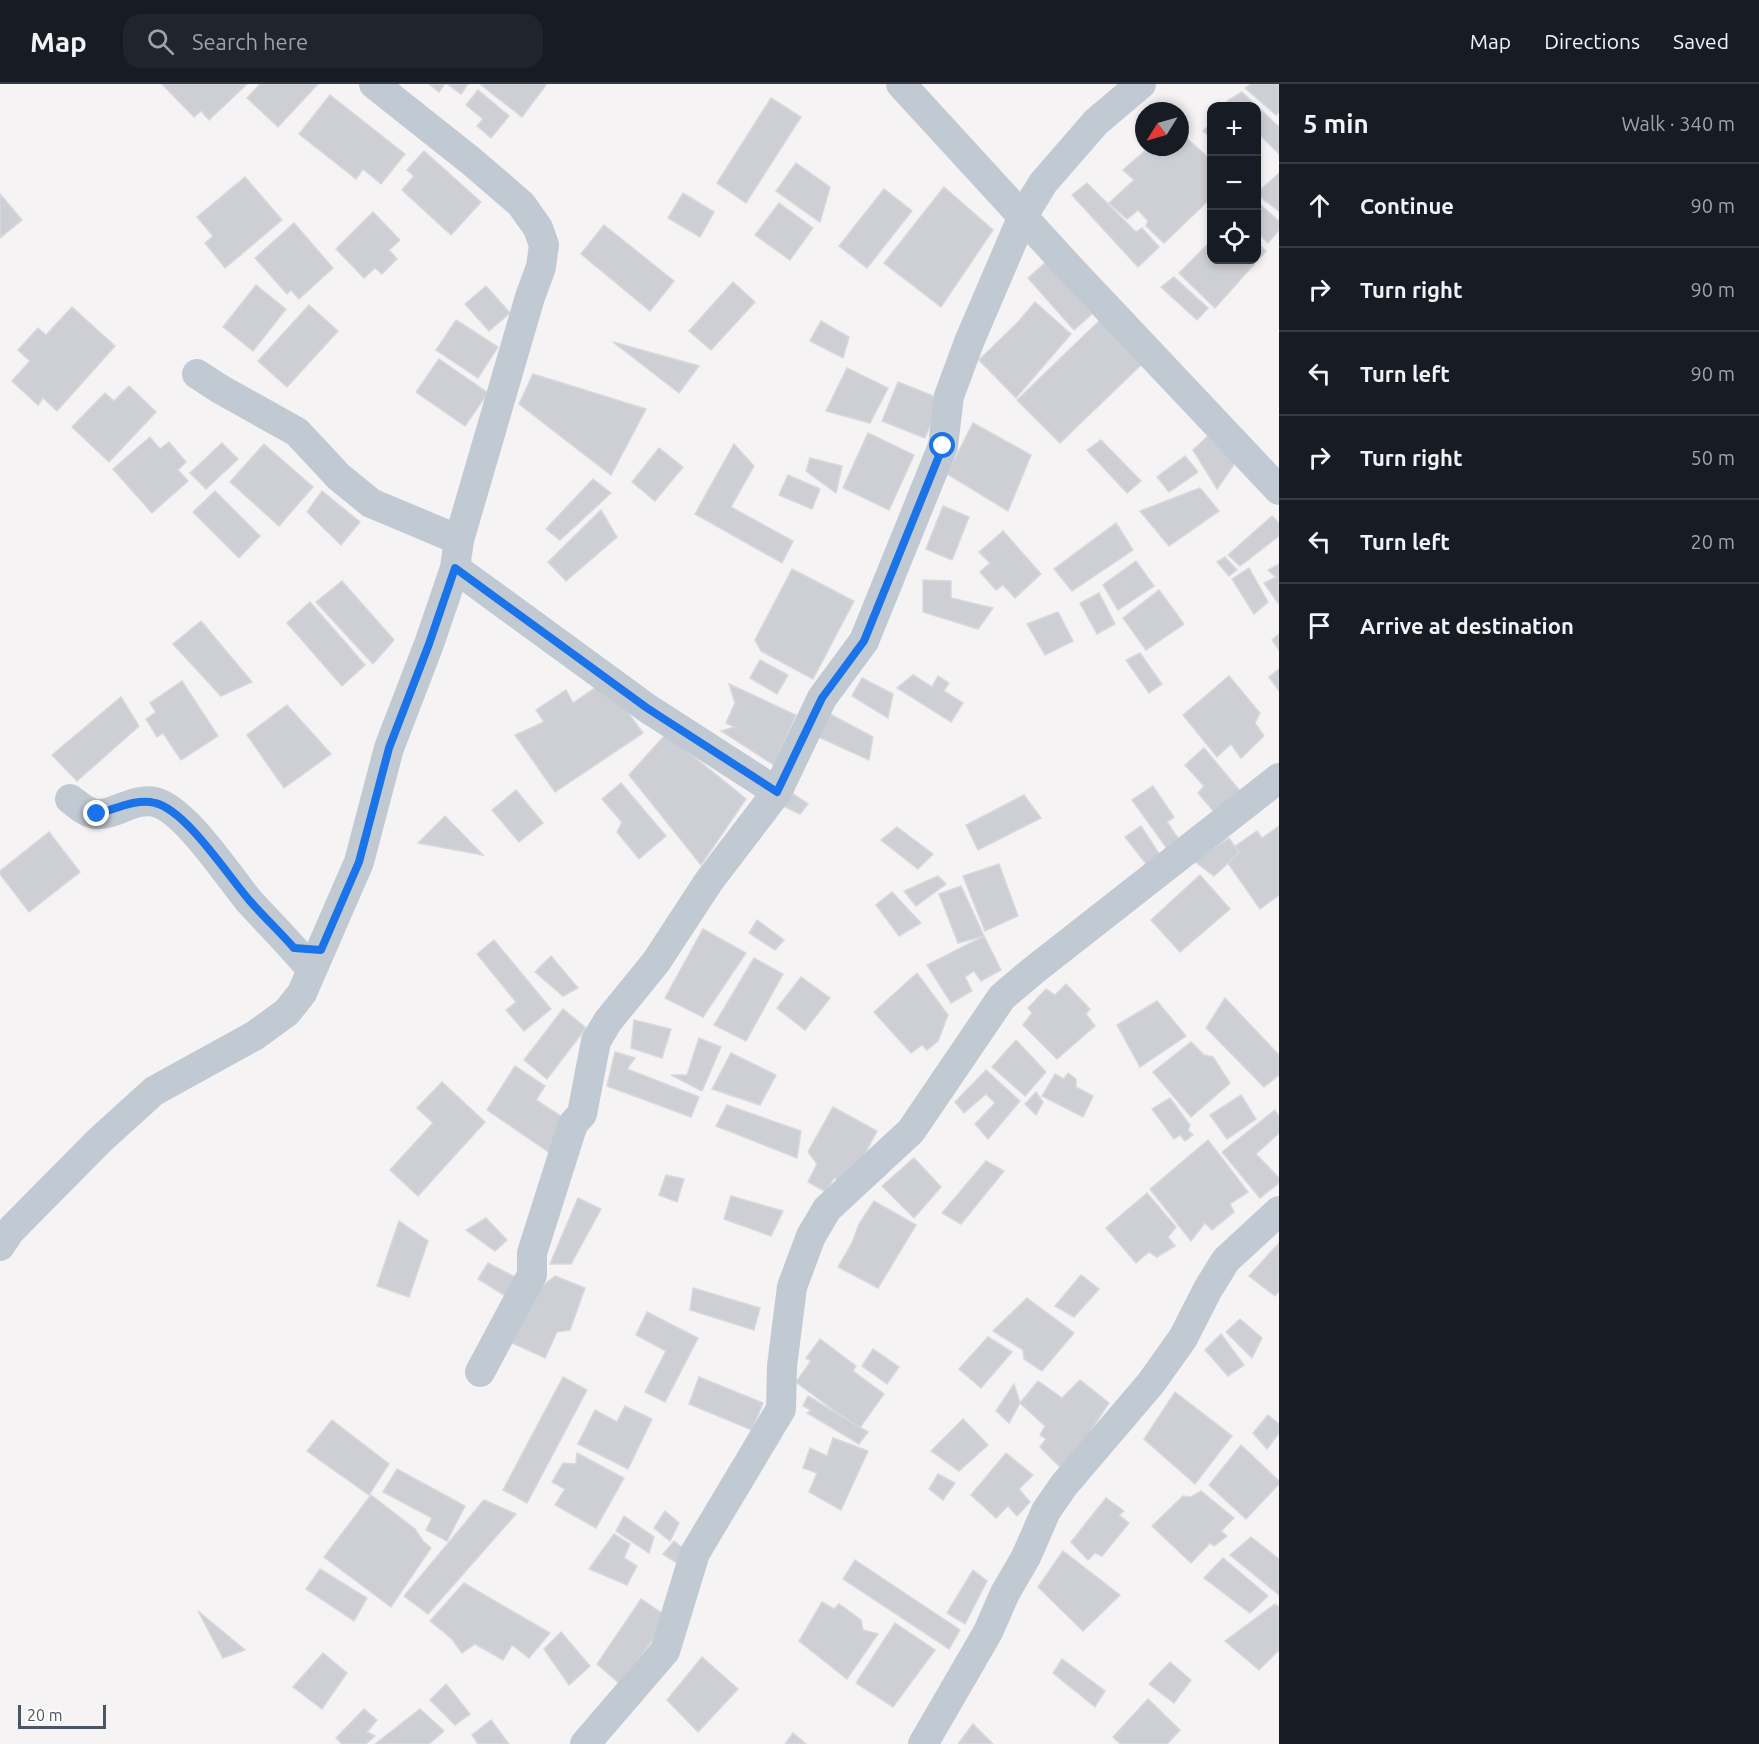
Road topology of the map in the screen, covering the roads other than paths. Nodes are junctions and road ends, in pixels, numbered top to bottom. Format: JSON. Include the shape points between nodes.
{"nodes":[{"id":1,"x":374,"y":84,"type":"edge"},
{"id":2,"x":901,"y":84,"type":"edge"},
{"id":3,"x":1141,"y":84,"type":"edge"},
{"id":4,"x":1023,"y":216,"type":"junction"},
{"id":5,"x":197,"y":374,"type":"dead end"},
{"id":6,"x":1279,"y":490,"type":"edge"},
{"id":7,"x":457,"y":554,"type":"junction"},
{"id":8,"x":1279,"y":778,"type":"edge"},
{"id":9,"x":777,"y":792,"type":"junction"},
{"id":10,"x":70,"y":799,"type":"dead end"},
{"id":11,"x":308,"y":956,"type":"junction"},
{"id":12,"x":1279,"y":1211,"type":"edge"},
{"id":13,"x":0,"y":1246,"type":"edge"},
{"id":14,"x":480,"y":1372,"type":"dead end"},
{"id":15,"x":585,"y":1744,"type":"edge"},
{"id":16,"x":923,"y":1744,"type":"edge"}],
"edges":[{"from":1,"to":7,"type":"street","via":[[521,204],[538,228],[544,245],[541,267]]},
{"from":2,"to":4,"type":"street"},
{"from":3,"to":4,"type":"street","via":[[1096,122],[1042,183]]},
{"from":4,"to":6,"type":"street"},
{"from":4,"to":9,"type":"street","via":[[969,342],[949,396],[943,446],[864,641],[822,698]]},
{"from":5,"to":7,"type":"street","via":[[297,432],[339,477],[371,503]]},
{"from":7,"to":9,"type":"street","via":[[647,708]]},
{"from":7,"to":11,"type":"street","via":[[429,644],[389,748],[359,862]]},
{"from":8,"to":15,"type":"street","via":[[1002,997],[911,1131],[827,1209],[810,1236],[792,1287],[781,1409],[695,1553],[664,1651]]},
{"from":9,"to":14,"type":"street","via":[[596,1041],[582,1114],[573,1124],[532,1252],[532,1275]]},
{"from":10,"to":11,"type":"street","via":[[97,814],[141,801],[167,808],[186,823],[249,900]]},
{"from":11,"to":13,"type":"street","via":[[302,993],[287,1012],[254,1036],[154,1091],[10,1231]]},
{"from":12,"to":16,"type":"street","via":[[1226,1260],[1183,1338],[1151,1383],[1046,1511],[988,1632]]}]}
